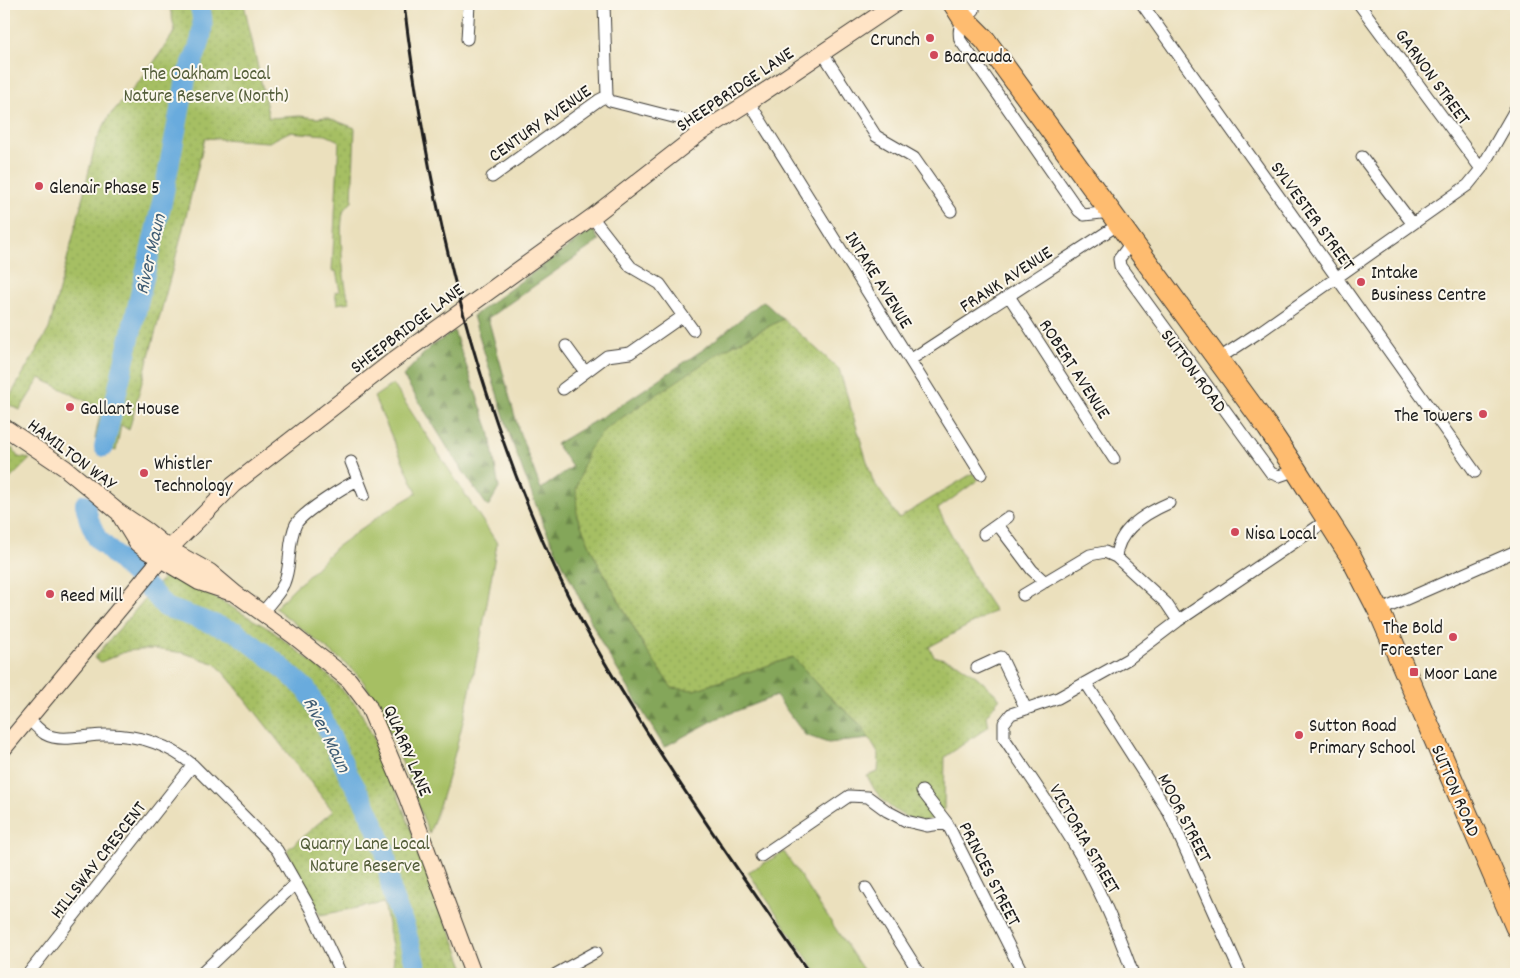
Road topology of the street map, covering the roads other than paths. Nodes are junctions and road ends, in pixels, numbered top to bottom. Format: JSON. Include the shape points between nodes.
{"nodes":[{"id":1,"x":469,"y":4,"type":"edge"},
{"id":2,"x":604,"y":4,"type":"edge"},
{"id":3,"x":896,"y":4,"type":"edge"},
{"id":4,"x":1142,"y":4,"type":"edge"},
{"id":5,"x":1360,"y":4,"type":"edge"},
{"id":6,"x":966,"y":9,"type":"edge"},
{"id":7,"x":467,"y":39,"type":"dead end"},
{"id":8,"x":822,"y":52,"type":"junction"},
{"id":9,"x":607,"y":96,"type":"junction"},
{"id":10,"x":749,"y":102,"type":"junction"},
{"id":11,"x":1516,"y":108,"type":"edge"},
{"id":12,"x":700,"y":132,"type":"junction"},
{"id":13,"x":1362,"y":157,"type":"dead end"},
{"id":14,"x":1481,"y":169,"type":"junction"},
{"id":15,"x":492,"y":177,"type":"dead end"},
{"id":16,"x":951,"y":211,"type":"dead end"},
{"id":17,"x":592,"y":217,"type":"junction"},
{"id":18,"x":1114,"y":218,"type":"junction"},
{"id":19,"x":1412,"y":223,"type":"junction"},
{"id":20,"x":1131,"y":243,"type":"junction"},
{"id":21,"x":1337,"y":277,"type":"junction"},
{"id":22,"x":1009,"y":296,"type":"junction"},
{"id":23,"x":682,"y":316,"type":"junction"},
{"id":24,"x":692,"y":330,"type":"dead end"},
{"id":25,"x":566,"y":346,"type":"dead end"},
{"id":26,"x":1218,"y":359,"type":"junction"},
{"id":27,"x":910,"y":360,"type":"junction"},
{"id":28,"x":585,"y":372,"type":"junction"},
{"id":29,"x":563,"y":389,"type":"dead end"},
{"id":30,"x":4,"y":427,"type":"edge"},
{"id":31,"x":1114,"y":459,"type":"dead end"},
{"id":32,"x":351,"y":462,"type":"dead end"},
{"id":33,"x":1296,"y":470,"type":"junction"},
{"id":34,"x":1475,"y":472,"type":"dead end"},
{"id":35,"x":981,"y":474,"type":"dead end"},
{"id":36,"x":358,"y":480,"type":"junction"},
{"id":37,"x":364,"y":495,"type":"dead end"},
{"id":38,"x":1169,"y":502,"type":"dead end"},
{"id":39,"x":1008,"y":516,"type":"dead end"},
{"id":40,"x":1329,"y":519,"type":"junction"},
{"id":41,"x":998,"y":525,"type":"junction"},
{"id":42,"x":984,"y":534,"type":"dead end"},
{"id":43,"x":1516,"y":551,"type":"edge"},
{"id":44,"x":165,"y":554,"type":"junction"},
{"id":45,"x":1116,"y":557,"type":"junction"},
{"id":46,"x":1045,"y":582,"type":"junction"},
{"id":47,"x":1023,"y":595,"type":"dead end"},
{"id":48,"x":1379,"y":611,"type":"junction"},
{"id":49,"x":263,"y":612,"type":"junction"},
{"id":50,"x":1178,"y":621,"type":"junction"},
{"id":51,"x":977,"y":668,"type":"dead end"},
{"id":52,"x":1086,"y":682,"type":"junction"},
{"id":53,"x":1026,"y":709,"type":"junction"},
{"id":54,"x":28,"y":719,"type":"junction"},
{"id":55,"x":4,"y":748,"type":"edge"},
{"id":56,"x":194,"y":766,"type":"junction"},
{"id":57,"x":922,"y":791,"type":"dead end"},
{"id":58,"x":947,"y":823,"type":"junction"},
{"id":59,"x":761,"y":856,"type":"dead end"},
{"id":60,"x":296,"y":883,"type":"junction"},
{"id":61,"x":866,"y":888,"type":"dead end"},
{"id":62,"x":1516,"y":927,"type":"edge"},
{"id":63,"x":596,"y":952,"type":"dead end"},
{"id":64,"x":28,"y":974,"type":"edge"},
{"id":65,"x":201,"y":974,"type":"edge"},
{"id":66,"x":341,"y":974,"type":"edge"},
{"id":67,"x":474,"y":974,"type":"edge"},
{"id":68,"x":556,"y":974,"type":"edge"},
{"id":69,"x":920,"y":974,"type":"edge"},
{"id":70,"x":1022,"y":974,"type":"edge"},
{"id":71,"x":1133,"y":974,"type":"edge"},
{"id":72,"x":1241,"y":974,"type":"edge"}],
"edges":[{"from":1,"to":7,"type":"street"},
{"from":2,"to":9,"type":"street"},
{"from":3,"to":8,"type":"street","name":"SHEEPBRIDGE LANE"},
{"from":4,"to":21,"type":"street","name":"SYLVESTER STREET"},
{"from":5,"to":14,"type":"street","name":"GARNON STREET"},
{"from":6,"to":18,"type":"highway","name":"SUTTON ROAD"},
{"from":6,"to":18,"type":"street","name":"SUTTON ROAD","via":[[958,32],[960,40],[1079,211],[1084,215]]},
{"from":8,"to":10,"type":"street","name":"SHEEPBRIDGE LANE"},
{"from":8,"to":16,"type":"street","via":[[876,136],[914,158]]},
{"from":9,"to":12,"type":"street","via":[[610,102],[681,118]]},
{"from":9,"to":15,"type":"street","name":"CENTURY AVENUE"},
{"from":10,"to":12,"type":"street","name":"SHEEPBRIDGE LANE"},
{"from":10,"to":27,"type":"street","name":"INTAKE AVENUE"},
{"from":11,"to":14,"type":"street"},
{"from":12,"to":17,"type":"street","name":"SHEEPBRIDGE LANE"},
{"from":13,"to":19,"type":"street"},
{"from":14,"to":19,"type":"street","via":[[1468,185]]},
{"from":17,"to":23,"type":"street","via":[[631,267],[660,284]]},
{"from":17,"to":44,"type":"street","name":"SHEEPBRIDGE LANE","via":[[418,342],[233,485]]},
{"from":18,"to":20,"type":"highway","name":"SUTTON ROAD"},
{"from":18,"to":22,"type":"street","name":"FRANK AVENUE"},
{"from":19,"to":21,"type":"street"},
{"from":20,"to":26,"type":"highway","name":"SUTTON ROAD"},
{"from":20,"to":33,"type":"street","name":"SUTTON ROAD","via":[[1119,259],[1120,266],[1270,473],[1279,476]]},
{"from":21,"to":26,"type":"street"},
{"from":21,"to":34,"type":"street","name":"SYLVESTER STREET"},
{"from":22,"to":27,"type":"street","name":"FRANK AVENUE"},
{"from":22,"to":31,"type":"street","name":"ROBERT AVENUE"},
{"from":23,"to":24,"type":"street"},
{"from":23,"to":28,"type":"street","via":[[630,353],[607,356]]},
{"from":25,"to":28,"type":"street"},
{"from":26,"to":33,"type":"highway","name":"SUTTON ROAD"},
{"from":27,"to":35,"type":"street","name":"INTAKE AVENUE"},
{"from":28,"to":29,"type":"street"},
{"from":30,"to":44,"type":"street","name":"HAMILTON WAY","via":[[65,468],[117,511],[137,543]]},
{"from":32,"to":36,"type":"street"},
{"from":33,"to":40,"type":"highway","name":"SUTTON ROAD"},
{"from":36,"to":37,"type":"street"},
{"from":36,"to":49,"type":"street","via":[[297,523],[286,578]]},
{"from":38,"to":45,"type":"street","via":[[1150,506],[1124,532]]},
{"from":39,"to":41,"type":"street"},
{"from":40,"to":48,"type":"highway","name":"SUTTON ROAD"},
{"from":40,"to":50,"type":"street"},
{"from":41,"to":42,"type":"street"},
{"from":41,"to":46,"type":"street"},
{"from":43,"to":48,"type":"street"},
{"from":44,"to":49,"type":"street","name":"QUARRY LANE","via":[[199,582],[236,594]]},
{"from":44,"to":54,"type":"street","name":"SHEEPBRIDGE LANE"},
{"from":45,"to":46,"type":"street","via":[[1104,552],[1090,555]]},
{"from":45,"to":50,"type":"street","via":[[1166,603]]},
{"from":46,"to":47,"type":"street"},
{"from":48,"to":62,"type":"highway","name":"SUTTON ROAD"},
{"from":49,"to":67,"type":"street","name":"QUARRY LANE","via":[[349,680],[368,705],[419,827]]},
{"from":50,"to":52,"type":"street","via":[[1128,659]]},
{"from":51,"to":53,"type":"street","via":[[1001,657]]},
{"from":52,"to":53,"type":"street","via":[[1058,698]]},
{"from":52,"to":72,"type":"street","name":"MOOR STREET","via":[[1169,813]]},
{"from":53,"to":71,"type":"street","name":"VICTORIA STREET","via":[[1011,714],[1004,723],[1004,738],[1072,842],[1095,884]]},
{"from":54,"to":55,"type":"street","name":"SHEEPBRIDGE LANE"},
{"from":54,"to":56,"type":"street","via":[[46,734],[60,738],[128,736],[151,742],[179,753]]},
{"from":56,"to":60,"type":"street","via":[[277,850]]},
{"from":56,"to":64,"type":"street","name":"HILLSWAY CRESCENT"},
{"from":57,"to":58,"type":"street","name":"PRINCES STREET"},
{"from":58,"to":59,"type":"street","via":[[927,826],[906,821],[868,797],[849,796]]},
{"from":58,"to":70,"type":"street","name":"PRINCES STREET"},
{"from":60,"to":65,"type":"street"},
{"from":60,"to":66,"type":"street"},
{"from":61,"to":69,"type":"street"},
{"from":63,"to":68,"type":"street"}]}
